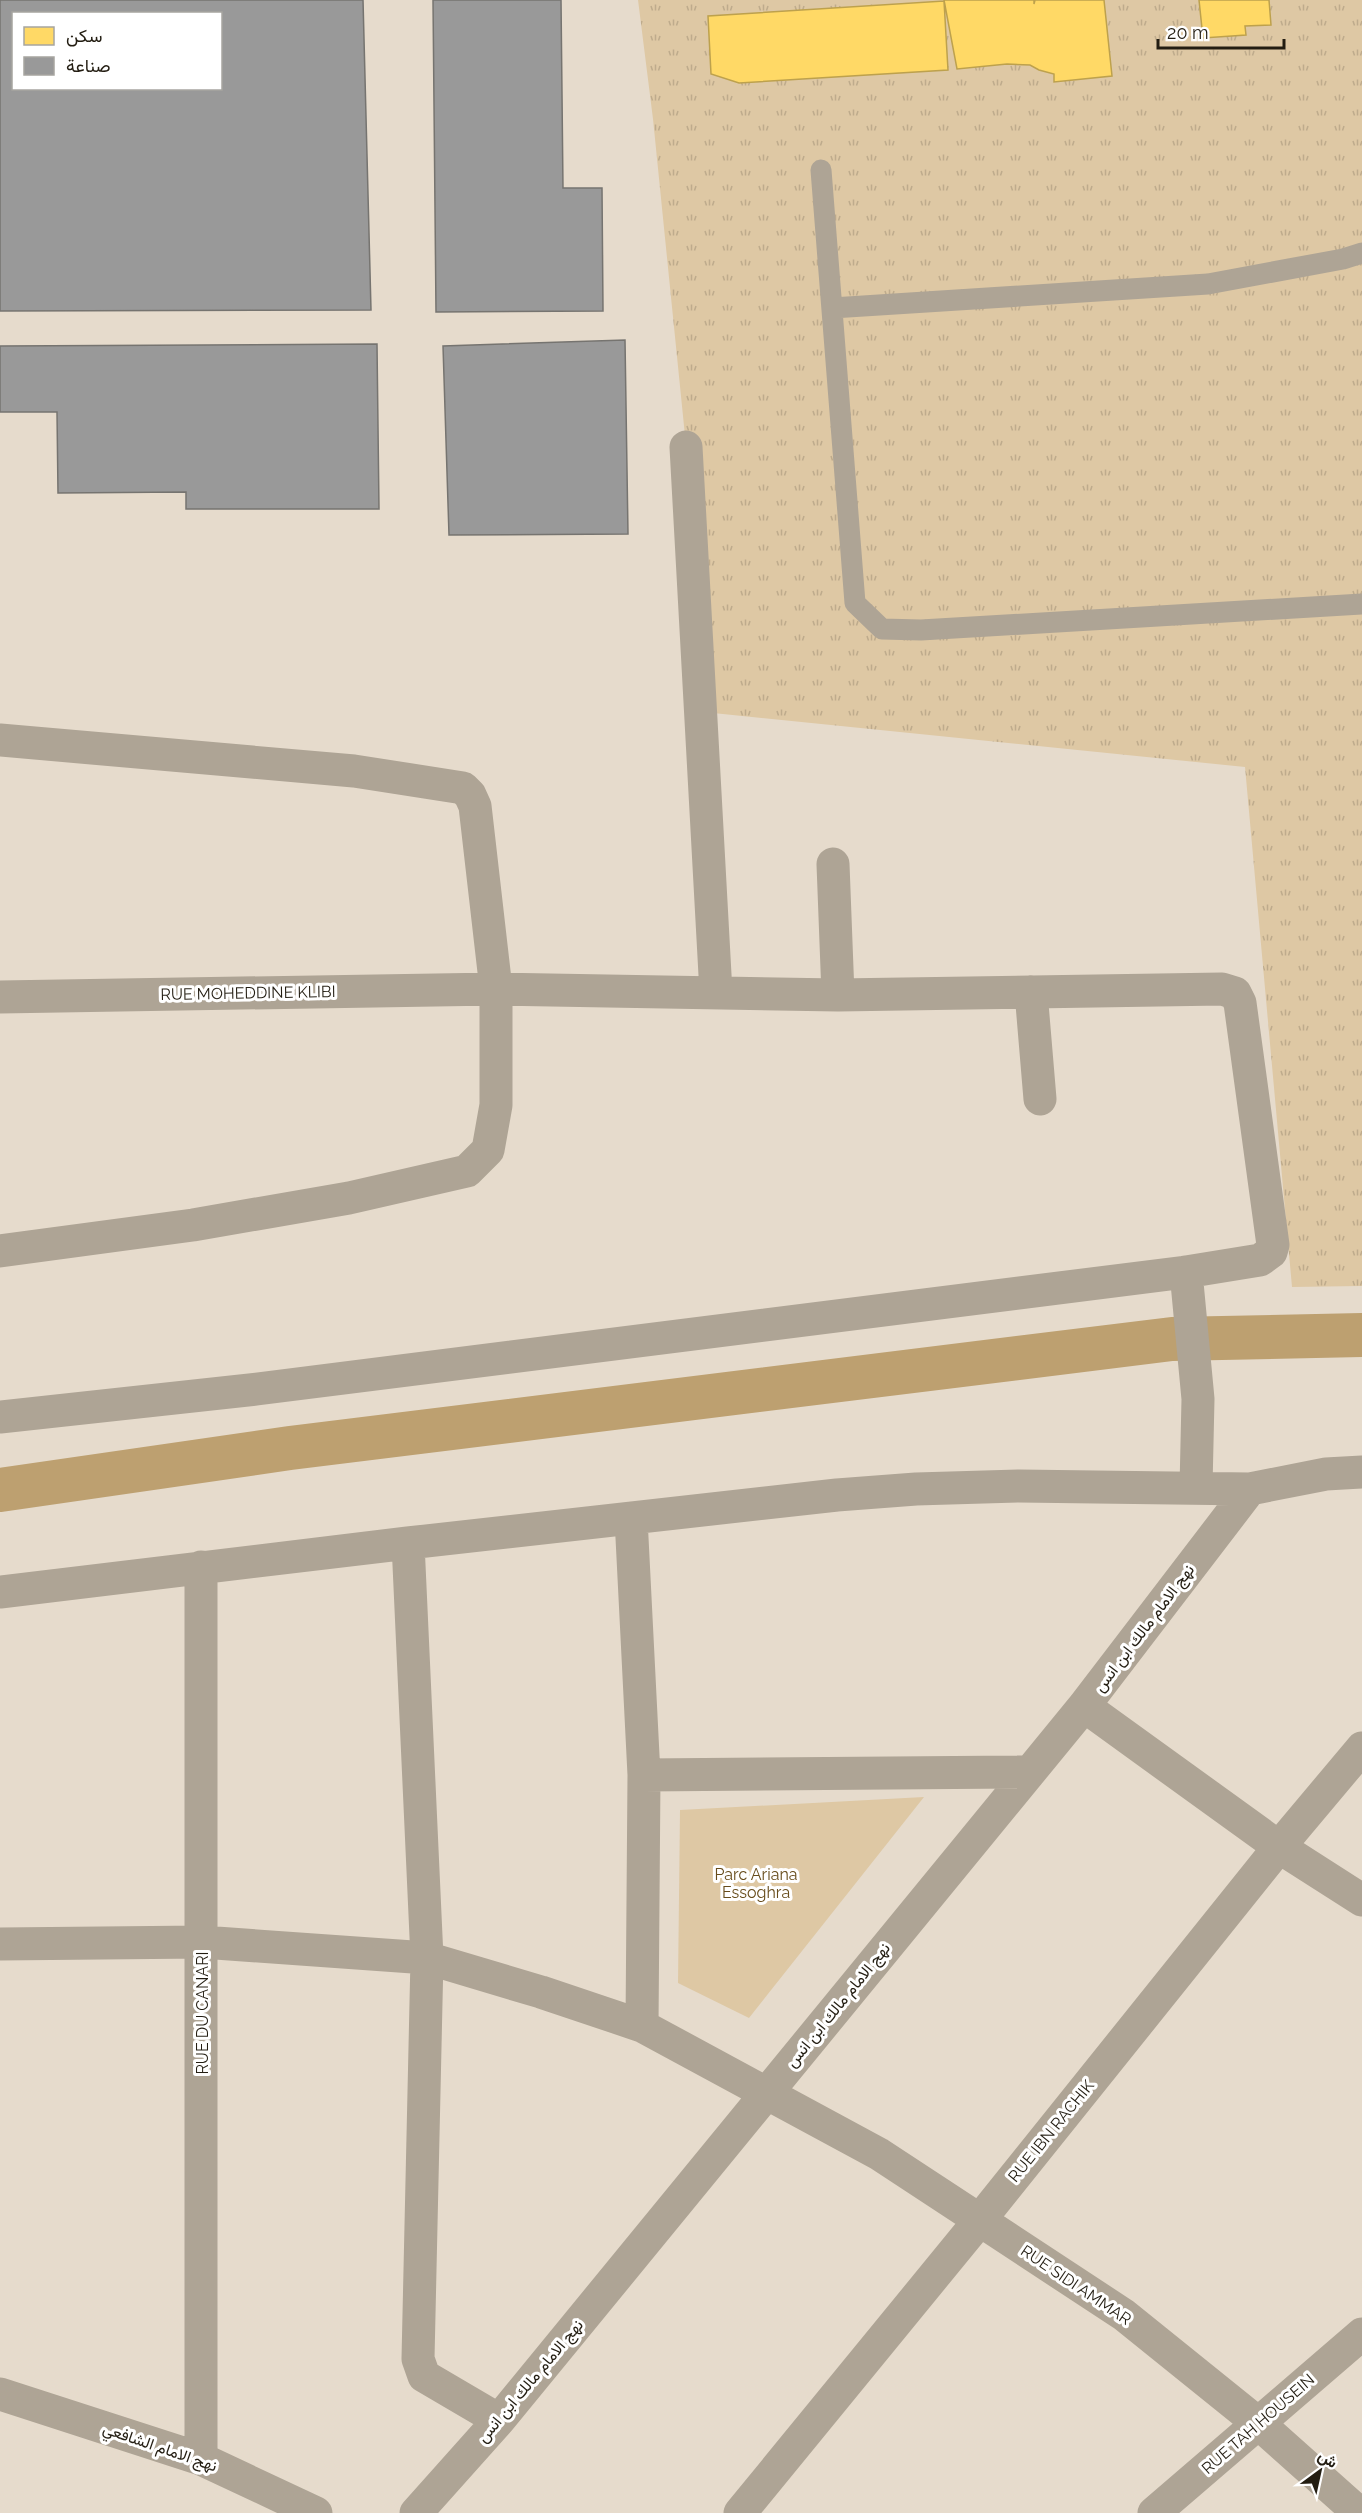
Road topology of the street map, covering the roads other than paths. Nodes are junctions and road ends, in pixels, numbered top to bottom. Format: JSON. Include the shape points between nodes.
{"nodes":[{"id":1,"x":821,"y":170,"type":"dead end"},
{"id":2,"x":1362,"y":253,"type":"edge"},
{"id":3,"x":832,"y":308,"type":"junction"},
{"id":4,"x":686,"y":447,"type":"dead end"},
{"id":5,"x":1362,"y":604,"type":"edge"},
{"id":6,"x":0,"y":740,"type":"edge"},
{"id":7,"x":833,"y":864,"type":"dead end"},
{"id":8,"x":496,"y":989,"type":"junction"},
{"id":9,"x":1031,"y":992,"type":"junction"},
{"id":10,"x":716,"y":993,"type":"junction"},
{"id":11,"x":838,"y":995,"type":"junction"},
{"id":12,"x":0,"y":997,"type":"edge"},
{"id":13,"x":1040,"y":1099,"type":"dead end"},
{"id":14,"x":0,"y":1251,"type":"edge"},
{"id":15,"x":1188,"y":1287,"type":"junction"},
{"id":16,"x":0,"y":1417,"type":"edge"},
{"id":17,"x":1362,"y":1472,"type":"edge"},
{"id":18,"x":1196,"y":1487,"type":"junction"},
{"id":19,"x":1250,"y":1489,"type":"junction"},
{"id":20,"x":631,"y":1518,"type":"junction"},
{"id":21,"x":408,"y":1543,"type":"junction"},
{"id":22,"x":201,"y":1567,"type":"junction"},
{"id":23,"x":0,"y":1592,"type":"edge"},
{"id":24,"x":1084,"y":1706,"type":"junction"},
{"id":25,"x":1362,"y":1748,"type":"edge"},
{"id":26,"x":1029,"y":1772,"type":"junction"},
{"id":27,"x":644,"y":1775,"type":"junction"},
{"id":28,"x":1279,"y":1847,"type":"junction"},
{"id":29,"x":1362,"y":1900,"type":"edge"},
{"id":30,"x":202,"y":1942,"type":"junction"},
{"id":31,"x":0,"y":1944,"type":"edge"},
{"id":32,"x":427,"y":1958,"type":"junction"},
{"id":33,"x":642,"y":2026,"type":"junction"},
{"id":34,"x":766,"y":2093,"type":"junction"},
{"id":35,"x":979,"y":2221,"type":"junction"},
{"id":36,"x":1362,"y":2334,"type":"edge"},
{"id":37,"x":0,"y":2394,"type":"edge"},
{"id":38,"x":499,"y":2420,"type":"junction"},
{"id":39,"x":1258,"y":2423,"type":"junction"},
{"id":40,"x":201,"y":2458,"type":"junction"},
{"id":41,"x":316,"y":2513,"type":"edge"},
{"id":42,"x":416,"y":2513,"type":"edge"},
{"id":43,"x":740,"y":2513,"type":"edge"},
{"id":44,"x":1154,"y":2513,"type":"edge"},
{"id":45,"x":1359,"y":2513,"type":"edge"}],
"edges":[{"from":1,"to":3,"type":"lane"},
{"from":2,"to":3,"type":"lane","via":[[1208,284]]},
{"from":3,"to":5,"type":"lane","via":[[855,603],[882,629],[921,630]]},
{"from":4,"to":10,"type":"street"},
{"from":6,"to":8,"type":"street","via":[[354,771],[464,788],[474,806]]},
{"from":7,"to":11,"type":"street"},
{"from":8,"to":10,"type":"street","name":"RUE MOHEDDINE KLIBI"},
{"from":8,"to":12,"type":"street","name":"RUE MOHEDDINE KLIBI"},
{"from":8,"to":14,"type":"street","via":[[496,1106],[488,1150],[467,1171],[193,1225]]},
{"from":9,"to":11,"type":"street","name":"RUE MOHEDDINE KLIBI"},
{"from":9,"to":13,"type":"street"},
{"from":9,"to":15,"type":"street","name":"RUE MOHEDDINE KLIBI","via":[[1222,989],[1238,996],[1273,1245],[1271,1252],[1260,1260]]},
{"from":10,"to":11,"type":"street","name":"RUE MOHEDDINE KLIBI"},
{"from":15,"to":16,"type":"street"},
{"from":15,"to":18,"type":"street","via":[[1198,1399]]},
{"from":17,"to":19,"type":"street","via":[[1326,1474]]},
{"from":18,"to":19,"type":"street"},
{"from":18,"to":20,"type":"street","via":[[916,1489]]},
{"from":19,"to":24,"type":"street","name":"نهج الامام مالك ابن انس"},
{"from":20,"to":21,"type":"street"},
{"from":20,"to":27,"type":"street"},
{"from":21,"to":22,"type":"street"},
{"from":21,"to":32,"type":"street"},
{"from":22,"to":23,"type":"street"},
{"from":22,"to":30,"type":"street","name":"RUE DU CANARI"},
{"from":24,"to":26,"type":"street","name":"نهج الامام مالك ابن انس"},
{"from":24,"to":28,"type":"street"},
{"from":25,"to":28,"type":"street","name":"RUE IBN RACHIK"},
{"from":26,"to":27,"type":"street"},
{"from":26,"to":34,"type":"street","name":"نهج الامام مالك ابن انس"},
{"from":27,"to":33,"type":"street"},
{"from":28,"to":29,"type":"street"},
{"from":28,"to":35,"type":"street","name":"RUE IBN RACHIK"},
{"from":30,"to":31,"type":"street","name":"RUE SIDI AMMAR"},
{"from":30,"to":32,"type":"street","name":"RUE SIDI AMMAR"},
{"from":30,"to":40,"type":"street","name":"RUE DU CANARI"},
{"from":32,"to":33,"type":"street","name":"RUE SIDI AMMAR"},
{"from":32,"to":38,"type":"street","via":[[418,2359],[424,2376]]},
{"from":33,"to":34,"type":"street","name":"RUE SIDI AMMAR"},
{"from":34,"to":35,"type":"street","name":"RUE SIDI AMMAR","via":[[879,2154]]},
{"from":34,"to":38,"type":"street","name":"نهج الامام مالك ابن انس"},
{"from":35,"to":39,"type":"street","name":"RUE SIDI AMMAR","via":[[1124,2315]]},
{"from":35,"to":43,"type":"street","name":"RUE IBN RACHIK"},
{"from":36,"to":39,"type":"street","name":"RUE TAH HOUSEIN"},
{"from":37,"to":40,"type":"street","name":"نهج الامام الشافعي"},
{"from":38,"to":42,"type":"street","name":"نهج الامام مالك ابن انس"},
{"from":39,"to":44,"type":"street","name":"RUE TAH HOUSEIN"},
{"from":39,"to":45,"type":"street","name":"RUE SIDI AMMAR"},
{"from":40,"to":41,"type":"street","name":"نهج الامام الشافعي"}]}
